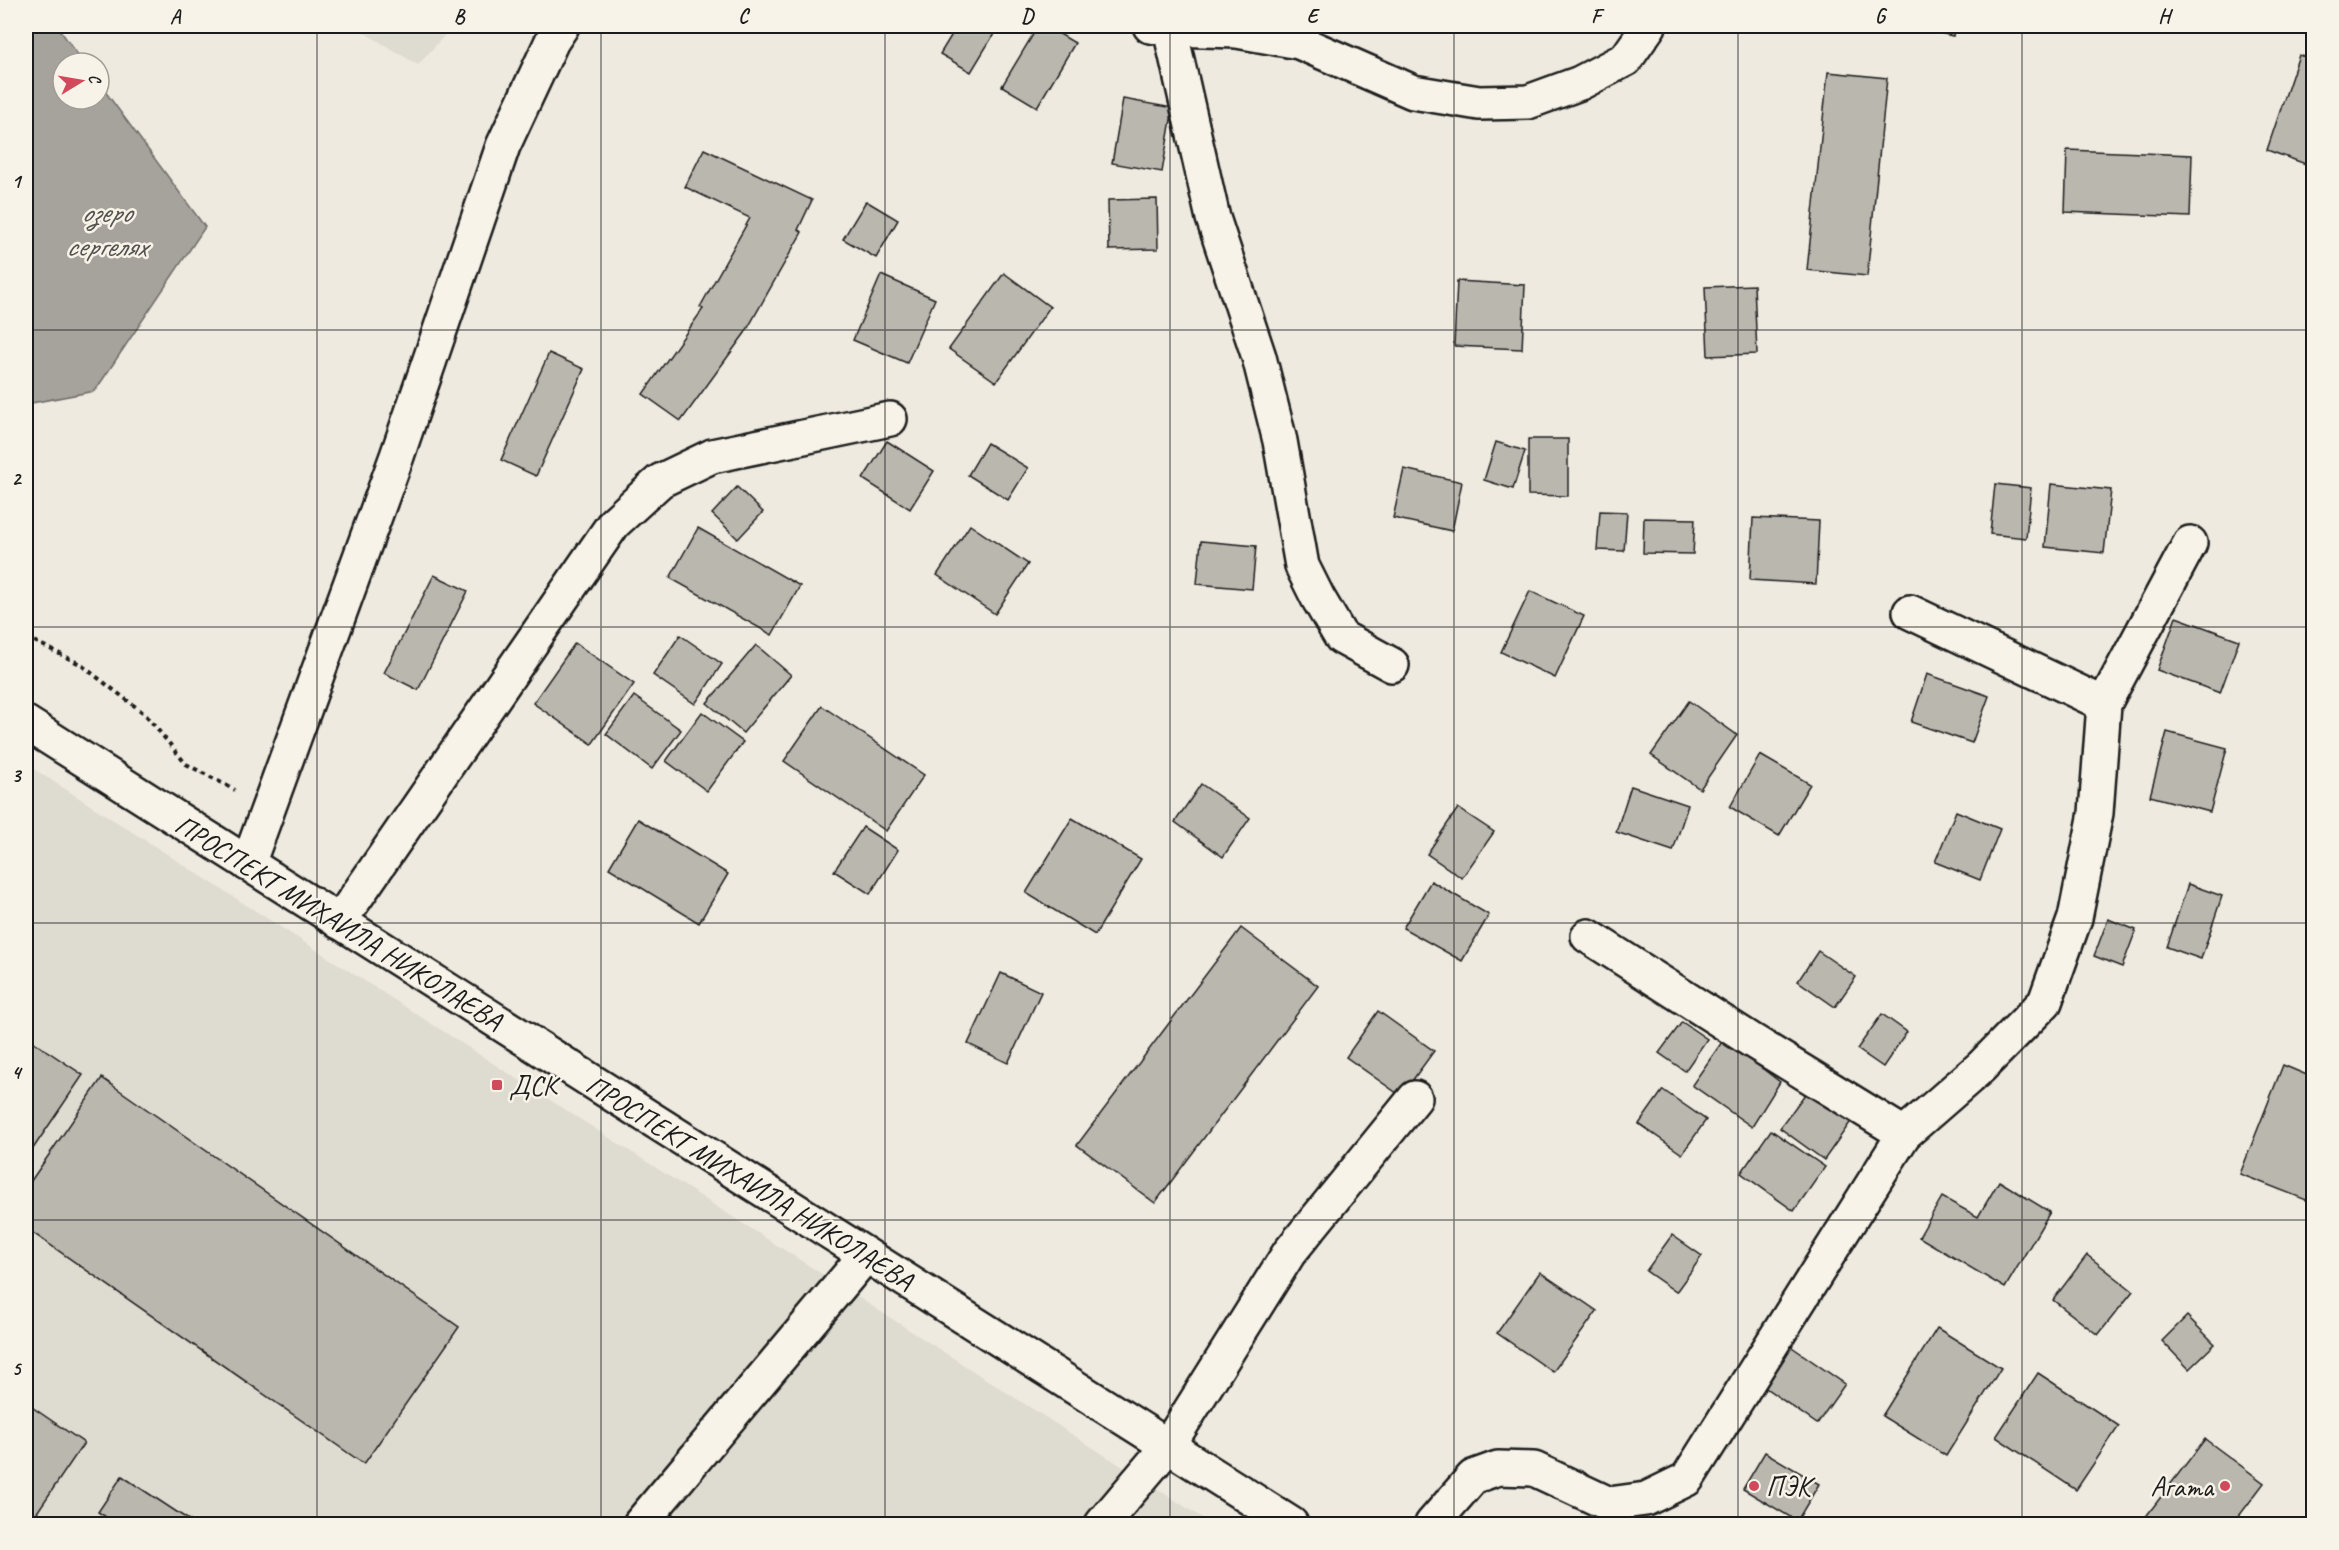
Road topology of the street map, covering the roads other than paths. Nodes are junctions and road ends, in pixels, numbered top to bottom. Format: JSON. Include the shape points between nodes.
{"nodes":[{"id":1,"x":562,"y":26,"type":"edge"},
{"id":2,"x":1649,"y":26,"type":"edge"},
{"id":3,"x":1160,"y":27,"type":"edge"},
{"id":4,"x":890,"y":419,"type":"dead end"},
{"id":5,"x":2190,"y":543,"type":"dead end"},
{"id":6,"x":1911,"y":612,"type":"dead end"},
{"id":7,"x":1392,"y":665,"type":"dead end"},
{"id":8,"x":2104,"y":704,"type":"junction"},
{"id":9,"x":26,"y":723,"type":"edge"},
{"id":10,"x":248,"y":864,"type":"junction"},
{"id":11,"x":339,"y":922,"type":"junction"},
{"id":12,"x":1588,"y":936,"type":"dead end"},
{"id":13,"x":1415,"y":1098,"type":"dead end"},
{"id":14,"x":1904,"y":1134,"type":"junction"},
{"id":15,"x":866,"y":1255,"type":"junction"},
{"id":16,"x":1168,"y":1446,"type":"junction"},
{"id":17,"x":640,"y":1524,"type":"edge"},
{"id":18,"x":1102,"y":1524,"type":"edge"},
{"id":19,"x":1291,"y":1524,"type":"edge"},
{"id":20,"x":1432,"y":1524,"type":"edge"}],
"edges":[{"from":1,"to":10,"type":"street","via":[[503,146],[397,456]]},
{"from":2,"to":3,"type":"street","via":[[1626,59],[1580,83],[1528,102],[1479,104],[1413,92],[1299,42],[1237,31]]},
{"from":3,"to":7,"type":"street","via":[[1213,218],[1259,357],[1280,441],[1302,566],[1341,637]]},
{"from":4,"to":11,"type":"street","via":[[712,456],[652,488],[614,523]]},
{"from":5,"to":8,"type":"street"},
{"from":6,"to":8,"type":"street"},
{"from":8,"to":14,"type":"street","via":[[2096,813],[2075,918],[2045,1002],[1981,1067]]},
{"from":9,"to":10,"type":"street","name":"ПРОСПЕКТ МИХАИЛА НИКОЛАЕВА"},
{"from":10,"to":11,"type":"street","name":"ПРОСПЕКТ МИХАИЛА НИКОЛАЕВА"},
{"from":11,"to":15,"type":"street","name":"ПРОСПЕКТ МИХАИЛА НИКОЛАЕВА"},
{"from":12,"to":14,"type":"street"},
{"from":13,"to":16,"type":"street","via":[[1289,1253]]},
{"from":14,"to":20,"type":"street","via":[[1687,1479],[1646,1499],[1609,1504],[1534,1469],[1498,1468],[1473,1477]]},
{"from":15,"to":16,"type":"street","name":"ПРОСПЕКТ МИХАИЛА НИКОЛАЕВА"},
{"from":15,"to":17,"type":"street"},
{"from":16,"to":18,"type":"street"},
{"from":16,"to":19,"type":"street","name":"ПРОСПЕКТ МИХАИЛА НИКОЛАЕВА"}]}
